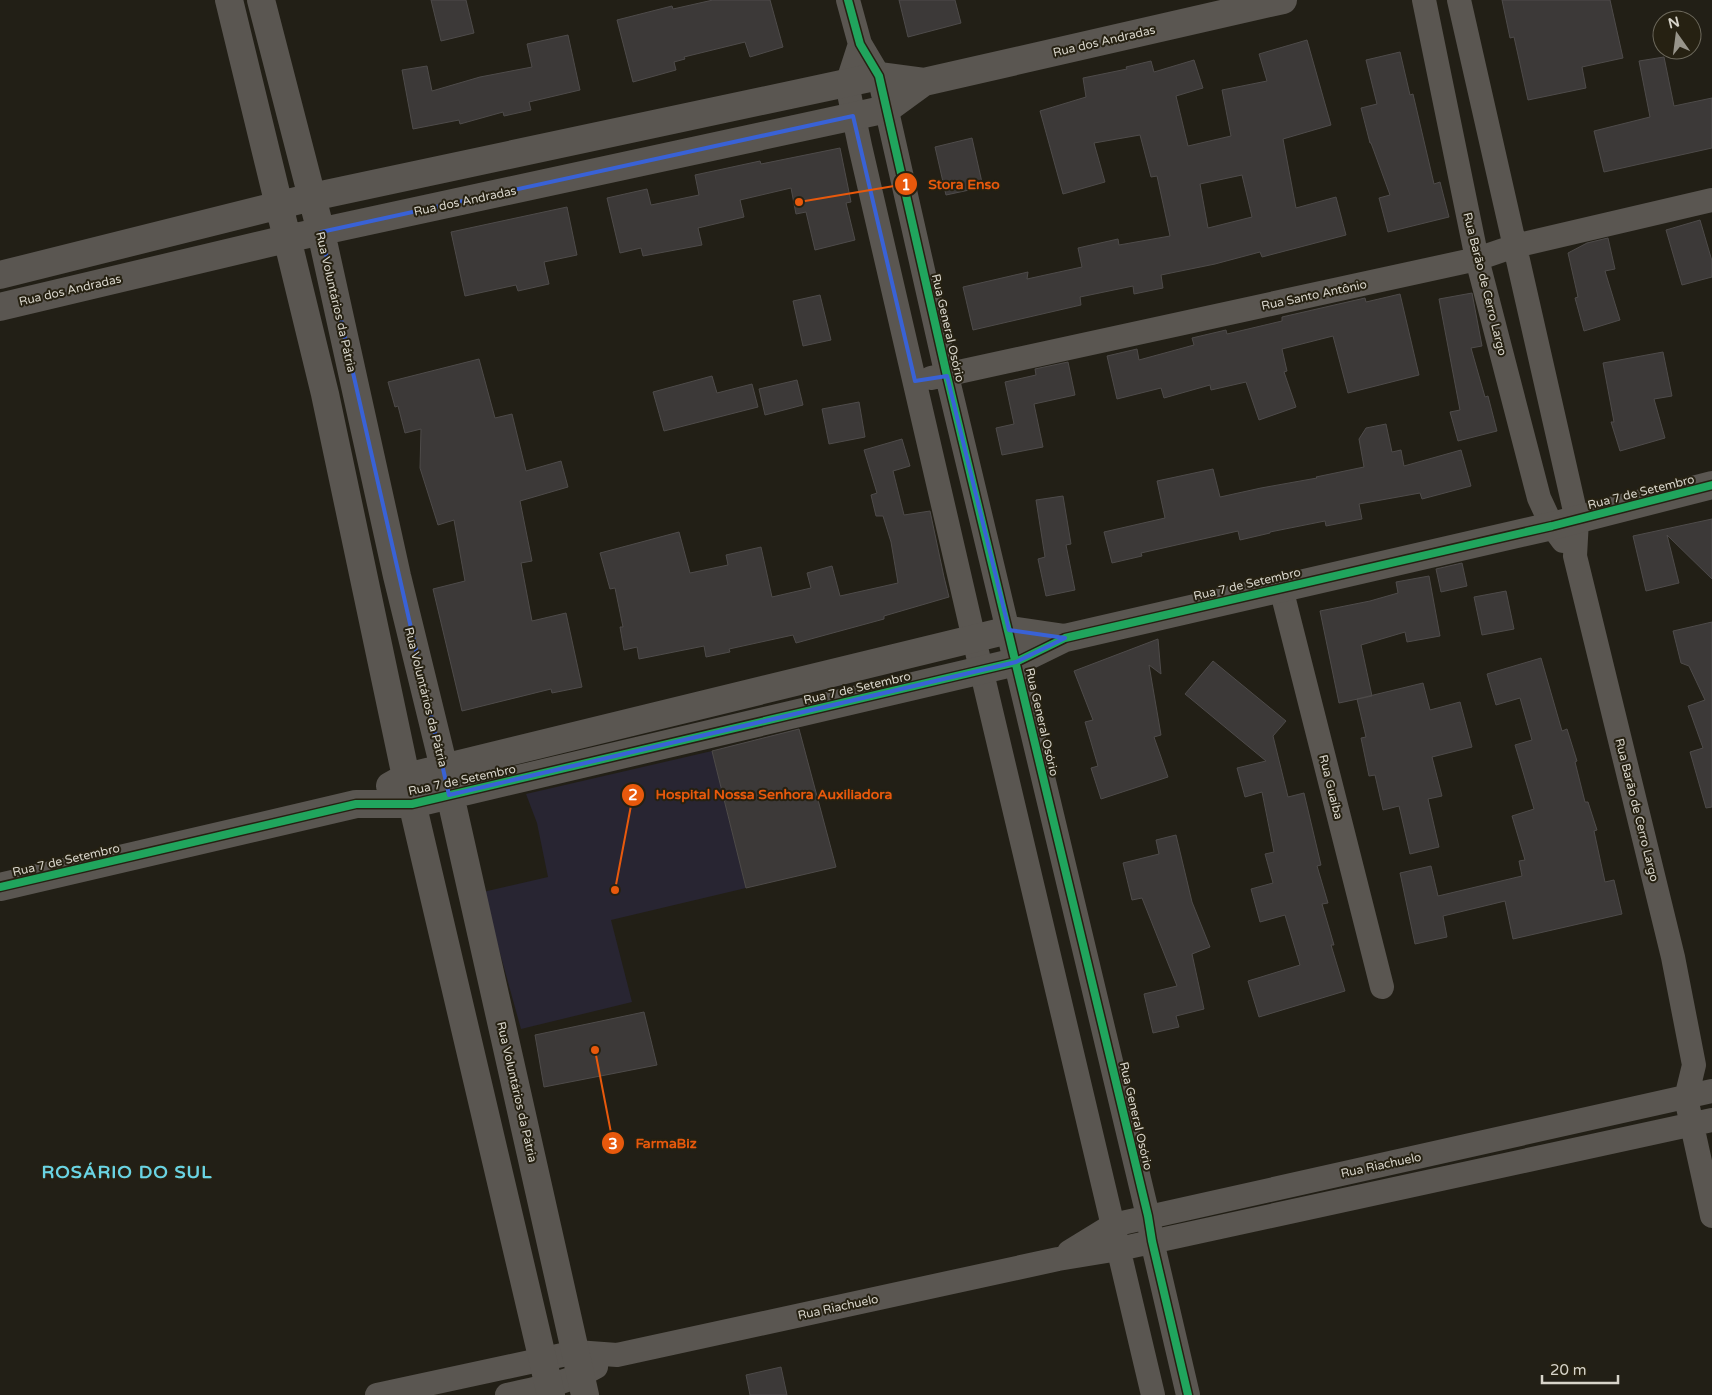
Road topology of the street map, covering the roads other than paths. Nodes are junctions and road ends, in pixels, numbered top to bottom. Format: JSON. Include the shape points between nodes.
{"nodes":[{"id":1,"x":229,"y":0,"type":"edge"},
{"id":2,"x":262,"y":0,"type":"edge"},
{"id":3,"x":848,"y":0,"type":"edge"},
{"id":4,"x":1283,"y":0,"type":"edge"},
{"id":5,"x":1424,"y":0,"type":"edge"},
{"id":6,"x":1459,"y":0,"type":"edge"},
{"id":7,"x":860,"y":44,"type":"junction"},
{"id":8,"x":278,"y":64,"type":"junction"},
{"id":9,"x":247,"y":73,"type":"junction"},
{"id":10,"x":879,"y":76,"type":"junction"},
{"id":11,"x":924,"y":82,"type":"junction"},
{"id":12,"x":847,"y":84,"type":"junction"},
{"id":13,"x":887,"y":109,"type":"junction"},
{"id":14,"x":853,"y":116,"type":"junction"},
{"id":15,"x":674,"y":120,"type":"junction"},
{"id":16,"x":683,"y":153,"type":"junction"},
{"id":17,"x":312,"y":197,"type":"junction"},
{"id":18,"x":1712,"y":200,"type":"edge"},
{"id":19,"x":280,"y":205,"type":"junction"},
{"id":20,"x":321,"y":232,"type":"junction"},
{"id":21,"x":286,"y":239,"type":"junction"},
{"id":22,"x":117,"y":246,"type":"junction"},
{"id":23,"x":1515,"y":246,"type":"junction"},
{"id":24,"x":1477,"y":259,"type":"junction"},
{"id":25,"x":0,"y":274,"type":"edge"},
{"id":26,"x":127,"y":277,"type":"junction"},
{"id":27,"x":0,"y":307,"type":"edge"},
{"id":28,"x":948,"y":376,"type":"junction"},
{"id":29,"x":915,"y":381,"type":"junction"},
{"id":30,"x":361,"y":415,"type":"junction"},
{"id":31,"x":331,"y":421,"type":"junction"},
{"id":32,"x":1712,"y":486,"type":"edge"},
{"id":33,"x":1565,"y":523,"type":"junction"},
{"id":34,"x":397,"y":576,"type":"junction"},
{"id":35,"x":365,"y":584,"type":"junction"},
{"id":36,"x":1281,"y":588,"type":"junction"},
{"id":37,"x":1010,"y":630,"type":"junction"},
{"id":38,"x":1065,"y":638,"type":"junction"},
{"id":39,"x":974,"y":639,"type":"junction"},
{"id":40,"x":1016,"y":662,"type":"junction"},
{"id":41,"x":982,"y":671,"type":"junction"},
{"id":42,"x":679,"y":711,"type":"junction"},
{"id":43,"x":685,"y":740,"type":"junction"},
{"id":44,"x":444,"y":768,"type":"junction"},
{"id":45,"x":406,"y":777,"type":"junction"},
{"id":46,"x":449,"y":795,"type":"junction"},
{"id":47,"x":356,"y":804,"type":"junction"},
{"id":48,"x":412,"y":804,"type":"junction"},
{"id":49,"x":0,"y":887,"type":"edge"},
{"id":50,"x":1382,"y":987,"type":"dead end"},
{"id":51,"x":1694,"y":1065,"type":"junction"},
{"id":52,"x":1712,"y":1090,"type":"edge"},
{"id":53,"x":1686,"y":1098,"type":"junction"},
{"id":54,"x":1702,"y":1122,"type":"edge"},
{"id":55,"x":1148,"y":1216,"type":"junction"},
{"id":56,"x":1712,"y":1216,"type":"edge"},
{"id":57,"x":1113,"y":1225,"type":"junction"},
{"id":58,"x":1152,"y":1241,"type":"junction"},
{"id":59,"x":1119,"y":1249,"type":"junction"},
{"id":60,"x":1058,"y":1259,"type":"junction"},
{"id":61,"x":543,"y":1359,"type":"junction"},
{"id":62,"x":581,"y":1374,"type":"edge"},
{"id":63,"x":550,"y":1390,"type":"edge"},
{"id":64,"x":378,"y":1395,"type":"edge"},
{"id":65,"x":507,"y":1395,"type":"edge"},
{"id":66,"x":1153,"y":1395,"type":"edge"},
{"id":67,"x":1188,"y":1395,"type":"edge"}],
"edges":[{"from":1,"to":9,"type":"street"},
{"from":2,"to":8,"type":"street","name":"Rua Voluntários da Pátria"},
{"from":3,"to":7,"type":"street","name":"Rua General Osório"},
{"from":4,"to":11,"type":"street","name":"Rua dos Andradas"},
{"from":5,"to":24,"type":"street","name":"Rua Barão de Cerro Largo"},
{"from":6,"to":23,"type":"street","name":"Rua Barão de Cerro Largo"},
{"from":7,"to":10,"type":"street","name":"Rua General Osório"},
{"from":7,"to":12,"type":"street"},
{"from":8,"to":9,"type":"street"},
{"from":8,"to":17,"type":"street","name":"Rua Voluntários da Pátria"},
{"from":9,"to":19,"type":"street"},
{"from":10,"to":11,"type":"street","name":"Rua dos Andradas"},
{"from":10,"to":12,"type":"street","name":"Rua dos Andradas"},
{"from":10,"to":13,"type":"street","name":"Rua General Osório"},
{"from":11,"to":13,"type":"street","name":"Rua dos Andradas"},
{"from":12,"to":14,"type":"street"},
{"from":12,"to":15,"type":"street","name":"Rua dos Andradas"},
{"from":13,"to":14,"type":"street","name":"Rua dos Andradas"},
{"from":13,"to":28,"type":"street","name":"Rua General Osório"},
{"from":14,"to":16,"type":"street","name":"Rua dos Andradas"},
{"from":14,"to":29,"type":"street"},
{"from":15,"to":16,"type":"street"},
{"from":15,"to":17,"type":"street","name":"Rua dos Andradas"},
{"from":16,"to":20,"type":"street","name":"Rua dos Andradas"},
{"from":17,"to":19,"type":"street","name":"Rua dos Andradas"},
{"from":17,"to":20,"type":"street","name":"Rua Voluntários da Pátria"},
{"from":18,"to":23,"type":"street","name":"Rua Santo Antônio"},
{"from":19,"to":21,"type":"street"},
{"from":19,"to":22,"type":"street","name":"Rua dos Andradas"},
{"from":20,"to":21,"type":"street","name":"Rua dos Andradas"},
{"from":20,"to":30,"type":"street","name":"Rua Voluntários da Pátria"},
{"from":21,"to":26,"type":"street","name":"Rua dos Andradas"},
{"from":21,"to":31,"type":"street"},
{"from":22,"to":25,"type":"street","name":"Rua dos Andradas"},
{"from":22,"to":26,"type":"street"},
{"from":23,"to":24,"type":"street","name":"Rua Santo Antônio"},
{"from":23,"to":33,"type":"street","name":"Rua Barão de Cerro Largo"},
{"from":24,"to":28,"type":"street","name":"Rua Santo Antônio"},
{"from":24,"to":33,"type":"street","name":"Rua Barão de Cerro Largo","via":[[1539,498]]},
{"from":26,"to":27,"type":"street","name":"Rua dos Andradas"},
{"from":28,"to":29,"type":"street","name":"Rua Santo Antônio"},
{"from":28,"to":37,"type":"street","name":"Rua General Osório"},
{"from":29,"to":39,"type":"street"},
{"from":30,"to":31,"type":"street"},
{"from":30,"to":34,"type":"street","name":"Rua Voluntários da Pátria"},
{"from":31,"to":35,"type":"street"},
{"from":32,"to":33,"type":"street","name":"Rua 7 de Setembro"},
{"from":33,"to":36,"type":"street","name":"Rua 7 de Setembro"},
{"from":33,"to":51,"type":"street","name":"Rua Barão de Cerro Largo","via":[[1673,957]]},
{"from":34,"to":35,"type":"street"},
{"from":34,"to":44,"type":"street","name":"Rua Voluntários da Pátria"},
{"from":35,"to":45,"type":"street"},
{"from":36,"to":38,"type":"street","name":"Rua 7 de Setembro"},
{"from":36,"to":50,"type":"street","name":"Rua Guaíba"},
{"from":37,"to":38,"type":"street","name":"Rua 7 de Setembro"},
{"from":37,"to":39,"type":"street","name":"Rua 7 de Setembro"},
{"from":37,"to":40,"type":"street","name":"Rua General Osório"},
{"from":38,"to":40,"type":"street","name":"Rua 7 de Setembro"},
{"from":39,"to":41,"type":"street"},
{"from":39,"to":42,"type":"street","name":"Rua 7 de Setembro"},
{"from":40,"to":41,"type":"street","name":"Rua 7 de Setembro"},
{"from":40,"to":55,"type":"street","name":"Rua General Osório"},
{"from":41,"to":43,"type":"street","name":"Rua 7 de Setembro"},
{"from":41,"to":57,"type":"street"},
{"from":42,"to":43,"type":"street"},
{"from":42,"to":44,"type":"street","name":"Rua 7 de Setembro"},
{"from":43,"to":46,"type":"street","name":"Rua 7 de Setembro"},
{"from":44,"to":45,"type":"street","name":"Rua 7 de Setembro"},
{"from":44,"to":46,"type":"street","name":"Rua Voluntários da Pátria"},
{"from":45,"to":47,"type":"street","name":"Rua 7 de Setembro"},
{"from":45,"to":48,"type":"street"},
{"from":46,"to":48,"type":"street","name":"Rua 7 de Setembro"},
{"from":46,"to":62,"type":"street","name":"Rua Voluntários da Pátria"},
{"from":47,"to":48,"type":"street","name":"Rua 7 de Setembro"},
{"from":47,"to":49,"type":"street","name":"Rua 7 de Setembro"},
{"from":48,"to":61,"type":"street"},
{"from":51,"to":52,"type":"street","name":"Rua Barão de Cerro Largo"},
{"from":51,"to":53,"type":"street","name":"Rua Barão de Cerro Largo"},
{"from":52,"to":53,"type":"street","name":"Rua Riachuelo"},
{"from":53,"to":54,"type":"street","name":"Rua Barão de Cerro Largo"},
{"from":53,"to":55,"type":"street","name":"Rua Riachuelo"},
{"from":54,"to":56,"type":"street","name":"Rua Barão de Cerro Largo"},
{"from":54,"to":58,"type":"street","name":"Rua Riachuelo"},
{"from":55,"to":57,"type":"street","name":"Rua Riachuelo"},
{"from":55,"to":58,"type":"street","name":"Rua General Osório"},
{"from":57,"to":59,"type":"street"},
{"from":57,"to":60,"type":"street","name":"Rua Riachuelo"},
{"from":58,"to":59,"type":"street","name":"Rua Riachuelo"},
{"from":58,"to":67,"type":"street","name":"Rua General Osório"},
{"from":59,"to":60,"type":"street","name":"Rua Riachuelo"},
{"from":59,"to":66,"type":"street"},
{"from":60,"to":62,"type":"street","name":"Rua Riachuelo","via":[[617,1355]]},
{"from":61,"to":62,"type":"street"},
{"from":61,"to":63,"type":"street"},
{"from":61,"to":64,"type":"street"},
{"from":62,"to":63,"type":"street"},
{"from":63,"to":65,"type":"street"}]}
